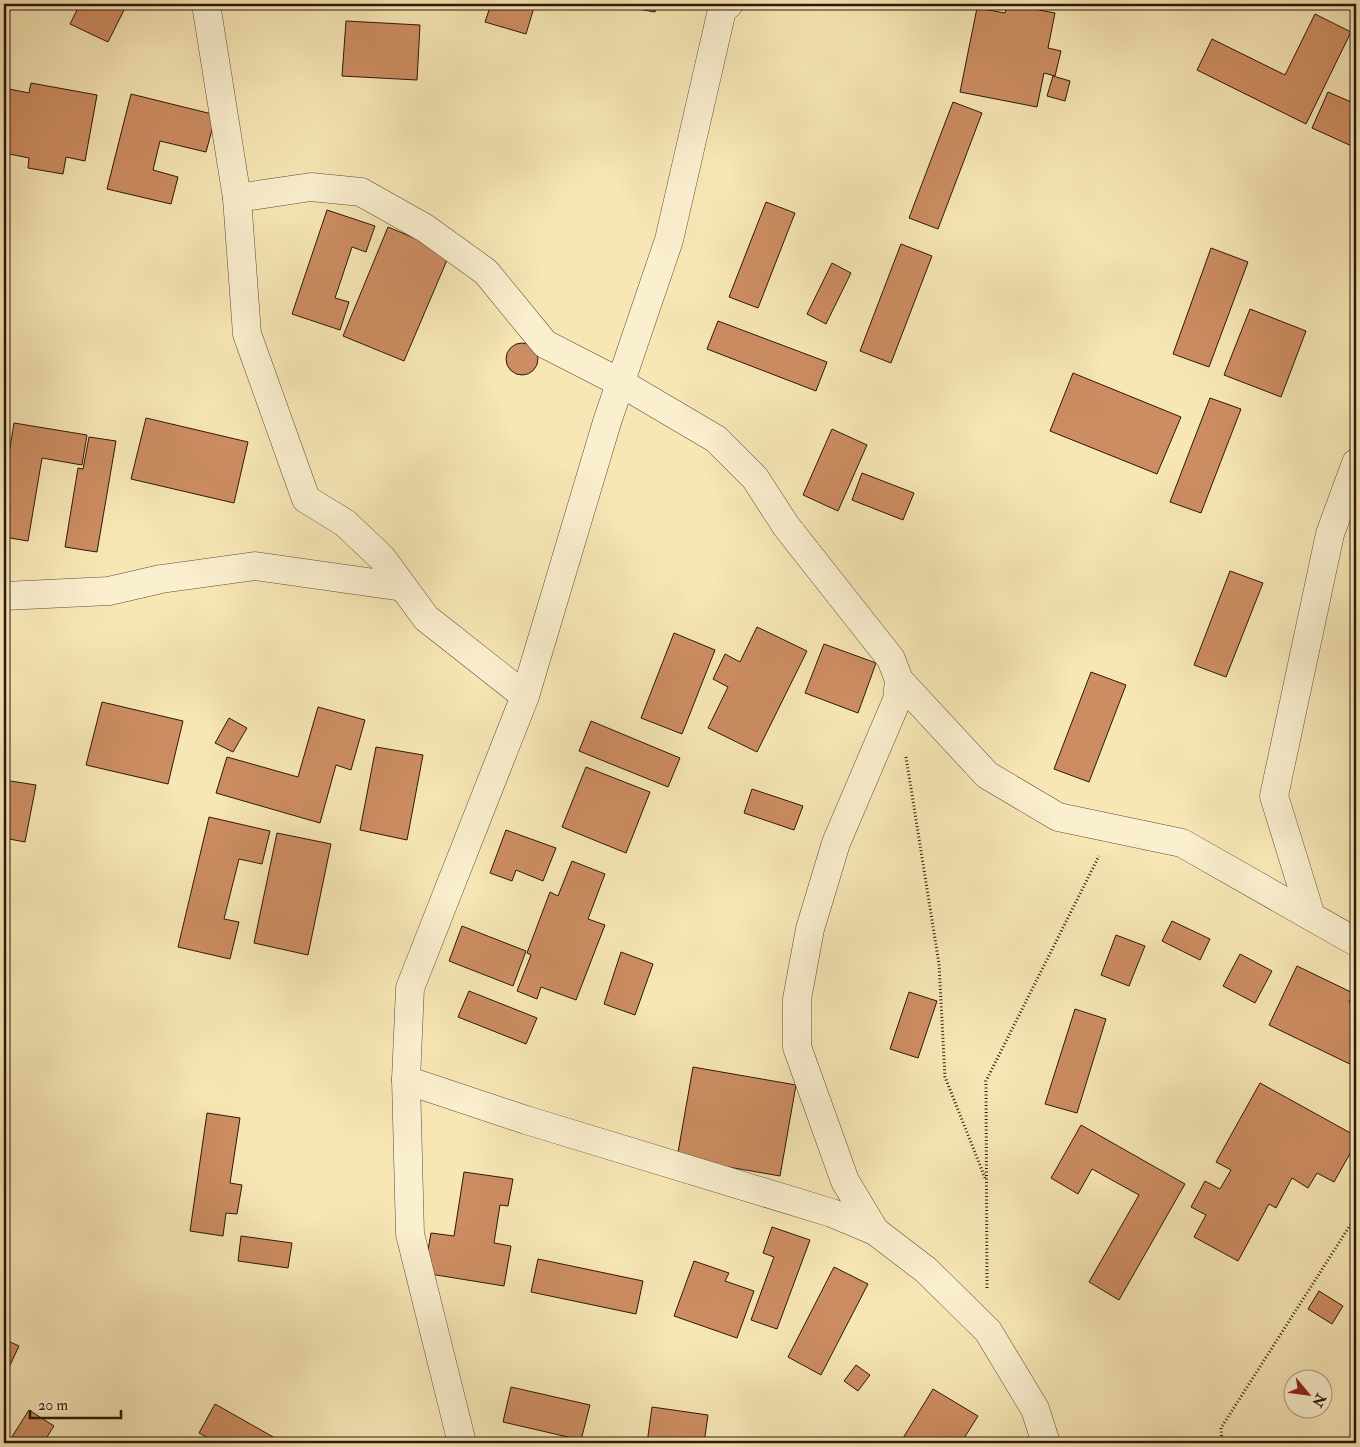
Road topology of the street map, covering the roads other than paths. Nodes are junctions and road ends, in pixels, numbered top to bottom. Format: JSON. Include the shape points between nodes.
{"nodes":[{"id":1,"x":206,"y":4,"type":"edge"},
{"id":2,"x":729,"y":4,"type":"edge"},
{"id":3,"x":237,"y":198,"type":"junction"},
{"id":4,"x":621,"y":383,"type":"junction"},
{"id":5,"x":1356,"y":463,"type":"edge"},
{"id":6,"x":403,"y":587,"type":"junction"},
{"id":7,"x":4,"y":596,"type":"edge"},
{"id":8,"x":898,"y":680,"type":"junction"},
{"id":9,"x":525,"y":696,"type":"junction"},
{"id":10,"x":1311,"y":916,"type":"junction"},
{"id":11,"x":1356,"y":942,"type":"edge"},
{"id":12,"x":406,"y":1080,"type":"junction"},
{"id":13,"x":875,"y":1231,"type":"junction"},
{"id":14,"x":462,"y":1443,"type":"edge"},
{"id":15,"x":1046,"y":1443,"type":"edge"}],
"edges":[{"from":1,"to":3,"type":"street"},
{"from":2,"to":4,"type":"street","via":[[722,10],[669,240]]},
{"from":3,"to":4,"type":"street","via":[[311,186],[361,192],[425,228],[486,272],[545,344]]},
{"from":3,"to":6,"type":"street","via":[[247,334],[306,499],[345,523],[382,558]]},
{"from":4,"to":8,"type":"street","via":[[716,439],[755,478],[786,526],[891,659]]},
{"from":4,"to":9,"type":"street"},
{"from":5,"to":10,"type":"street","via":[[1330,534],[1274,796]]},
{"from":6,"to":7,"type":"street","via":[[255,566],[161,579],[109,591]]},
{"from":6,"to":9,"type":"street","via":[[426,618]]},
{"from":8,"to":10,"type":"street","via":[[987,775],[1058,817],[1182,843]]},
{"from":8,"to":13,"type":"street","via":[[897,700],[834,851],[810,929],[797,999],[797,1047],[845,1181]]},
{"from":9,"to":12,"type":"street","via":[[410,988]]},
{"from":10,"to":11,"type":"street"},
{"from":12,"to":13,"type":"street","via":[[832,1213]]},
{"from":12,"to":14,"type":"street","via":[[410,1234]]},
{"from":13,"to":15,"type":"street","via":[[926,1270],[988,1331],[1035,1409]]}]}
